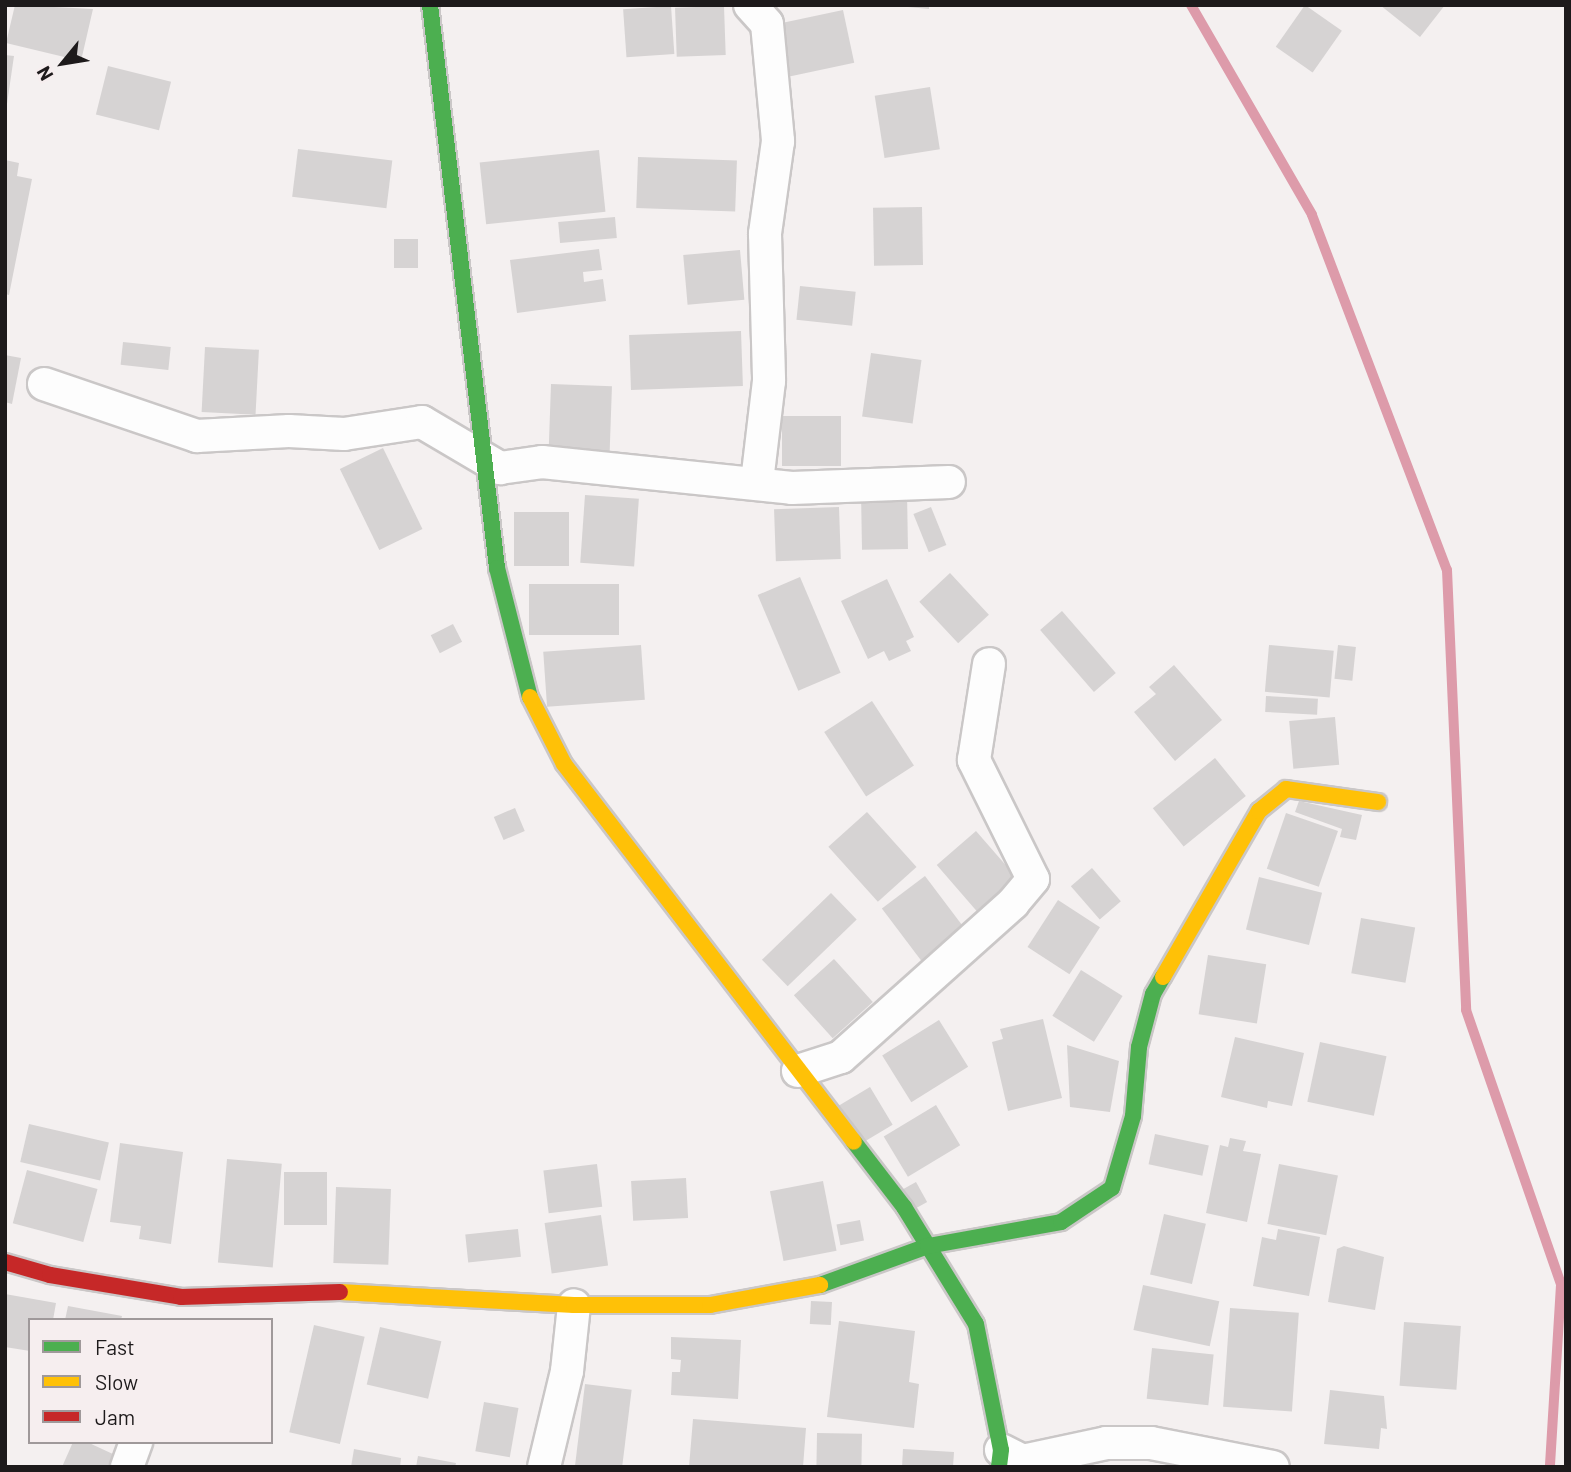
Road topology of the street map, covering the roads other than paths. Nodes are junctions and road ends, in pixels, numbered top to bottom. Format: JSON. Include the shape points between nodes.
{"nodes":[{"id":1,"x":430,"y":5,"type":"edge"},
{"id":2,"x":750,"y":5,"type":"edge"},
{"id":3,"x":44,"y":384,"type":"dead end"},
{"id":4,"x":485,"y":455,"type":"junction"},
{"id":5,"x":757,"y":481,"type":"junction"},
{"id":6,"x":949,"y":482,"type":"dead end"},
{"id":7,"x":989,"y":664,"type":"dead end"},
{"id":8,"x":1378,"y":802,"type":"dead end"},
{"id":9,"x":797,"y":1070,"type":"junction"},
{"id":10,"x":928,"y":1246,"type":"junction"},
{"id":11,"x":5,"y":1262,"type":"edge"},
{"id":12,"x":573,"y":1305,"type":"junction"},
{"id":13,"x":178,"y":1308,"type":"edge"},
{"id":14,"x":135,"y":1444,"type":"edge"},
{"id":15,"x":1000,"y":1458,"type":"edge"},
{"id":16,"x":127,"y":1467,"type":"edge"},
{"id":17,"x":544,"y":1467,"type":"edge"},
{"id":18,"x":1273,"y":1467,"type":"edge"}],
"edges":[{"from":1,"to":4,"type":"street","via":[[453,225]]},
{"from":2,"to":5,"type":"street","via":[[767,24],[778,141],[765,234],[769,381]]},
{"from":3,"to":4,"type":"street","via":[[197,436],[289,431],[344,434],[422,422]]},
{"from":4,"to":5,"type":"street","via":[[500,468],[542,462]]},
{"from":4,"to":9,"type":"street","via":[[497,568],[523,682],[564,764]]},
{"from":5,"to":6,"type":"street","via":[[792,488]]},
{"from":7,"to":9,"type":"street","via":[[974,760],[1033,879],[1013,903],[841,1057]]},
{"from":8,"to":10,"type":"street","via":[[1286,789],[1259,811],[1153,994],[1139,1047],[1133,1116],[1112,1188],[1061,1222]]},
{"from":9,"to":10,"type":"street","via":[[904,1207]]},
{"from":10,"to":12,"type":"street","via":[[836,1282],[710,1305]]},
{"from":10,"to":15,"type":"street","via":[[976,1324]]},
{"from":11,"to":13,"type":"street"},
{"from":12,"to":13,"type":"street","via":[[364,1291]]},
{"from":12,"to":17,"type":"street","via":[[567,1371]]},
{"from":14,"to":16,"type":"street"},
{"from":15,"to":18,"type":"street","via":[[1023,1461],[1106,1443],[1151,1443]]}]}
